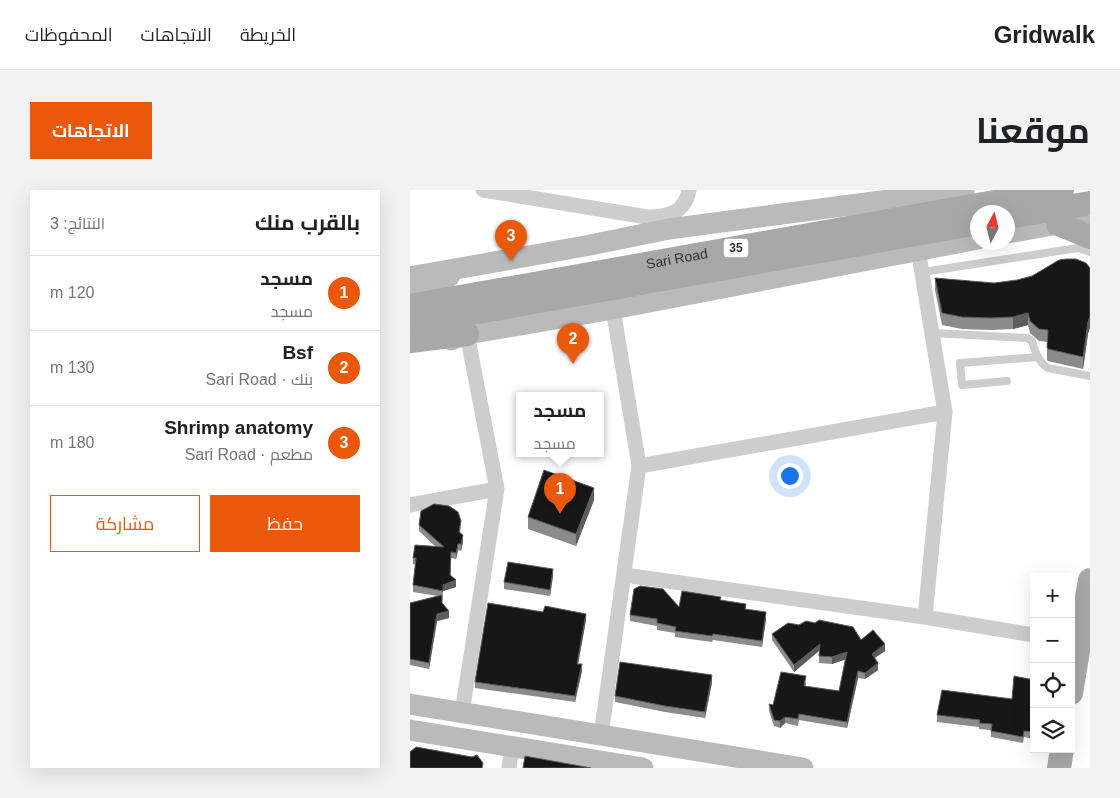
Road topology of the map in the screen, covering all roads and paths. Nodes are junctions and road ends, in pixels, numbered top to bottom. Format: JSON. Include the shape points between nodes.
{"nodes":[{"id":1,"x":483,"y":190,"type":"edge"},
{"id":2,"x":689,"y":190,"type":"edge"},
{"id":3,"x":964,"y":190,"type":"edge"},
{"id":4,"x":1062,"y":190,"type":"edge"},
{"id":5,"x":1090,"y":202,"type":"edge"},
{"id":6,"x":1090,"y":213,"type":"edge"},
{"id":7,"x":1015,"y":216,"type":"edge"},
{"id":8,"x":1090,"y":218,"type":"edge"},
{"id":9,"x":970,"y":224,"type":"edge"},
{"id":10,"x":1058,"y":224,"type":"junction"},
{"id":11,"x":1015,"y":232,"type":"edge"},
{"id":12,"x":1090,"y":237,"type":"edge"},
{"id":13,"x":970,"y":240,"type":"edge"},
{"id":14,"x":918,"y":249,"type":"junction"},
{"id":15,"x":1090,"y":252,"type":"edge"},
{"id":16,"x":469,"y":266,"type":"junction"},
{"id":17,"x":923,"y":272,"type":"junction"},
{"id":18,"x":410,"y":277,"type":"edge"},
{"id":19,"x":410,"y":297,"type":"edge"},
{"id":20,"x":410,"y":306,"type":"edge"},
{"id":21,"x":613,"y":309,"type":"junction"},
{"id":22,"x":410,"y":324,"type":"edge"},
{"id":23,"x":933,"y":333,"type":"junction"},
{"id":24,"x":467,"y":334,"type":"junction"},
{"id":25,"x":410,"y":341,"type":"edge"},
{"id":26,"x":410,"y":352,"type":"edge"},
{"id":27,"x":1038,"y":357,"type":"junction"},
{"id":28,"x":1090,"y":376,"type":"edge"},
{"id":29,"x":1007,"y":382,"type":"dead end"},
{"id":30,"x":945,"y":412,"type":"junction"},
{"id":31,"x":639,"y":466,"type":"junction"},
{"id":32,"x":497,"y":489,"type":"junction"},
{"id":33,"x":410,"y":505,"type":"edge"},
{"id":34,"x":624,"y":575,"type":"junction"},
{"id":35,"x":1090,"y":580,"type":"edge"},
{"id":36,"x":925,"y":617,"type":"junction"},
{"id":37,"x":1030,"y":634,"type":"edge"},
{"id":38,"x":1075,"y":642,"type":"edge"},
{"id":39,"x":410,"y":704,"type":"edge"},
{"id":40,"x":462,"y":713,"type":"junction"},
{"id":41,"x":410,"y":730,"type":"edge"},
{"id":42,"x":601,"y":735,"type":"junction"},
{"id":43,"x":512,"y":746,"type":"junction"},
{"id":44,"x":1061,"y":753,"type":"edge"},
{"id":45,"x":632,"y":767,"type":"edge"},
{"id":46,"x":509,"y":768,"type":"edge"},
{"id":47,"x":803,"y":768,"type":"edge"},
{"id":48,"x":1059,"y":768,"type":"edge"}],
"edges":[{"from":1,"to":2,"type":"street","via":[[647,217],[668,215],[680,209]]},
{"from":3,"to":16,"type":"main road","via":[[668,229]]},
{"from":4,"to":20,"type":"main road","name":"Sari Road","number":"35"},
{"from":5,"to":7,"type":"main road"},
{"from":6,"to":10,"type":"main road"},
{"from":8,"to":10,"type":"main road"},
{"from":9,"to":22,"type":"main road","name":"Sari Road","number":"35"},
{"from":10,"to":11,"type":"main road"},
{"from":10,"to":12,"type":"main road"},
{"from":13,"to":14,"type":"main road"},
{"from":14,"to":17,"type":"street"},
{"from":14,"to":21,"type":"main road"},
{"from":15,"to":17,"type":"lane","via":[[1078,248]]},
{"from":16,"to":18,"type":"main road"},
{"from":16,"to":19,"type":"main road"},
{"from":17,"to":23,"type":"street"},
{"from":21,"to":24,"type":"main road"},
{"from":21,"to":31,"type":"street"},
{"from":23,"to":27,"type":"lane","via":[[1027,338],[1032,341]]},
{"from":23,"to":30,"type":"street"},
{"from":24,"to":25,"type":"main road"},
{"from":24,"to":26,"type":"main road","via":[[435,347]]},
{"from":24,"to":32,"type":"street"},
{"from":27,"to":28,"type":"lane","via":[[1048,368]]},
{"from":27,"to":29,"type":"lane","via":[[960,363],[962,385]]},
{"from":30,"to":31,"type":"street"},
{"from":30,"to":36,"type":"street"},
{"from":31,"to":34,"type":"street"},
{"from":32,"to":33,"type":"street"},
{"from":32,"to":40,"type":"street"},
{"from":34,"to":36,"type":"street"},
{"from":34,"to":42,"type":"street"},
{"from":35,"to":38,"type":"main road"},
{"from":36,"to":37,"type":"street"},
{"from":39,"to":40,"type":"main road"},
{"from":40,"to":42,"type":"main road"},
{"from":41,"to":43,"type":"main road"},
{"from":42,"to":47,"type":"main road"},
{"from":43,"to":45,"type":"main road"},
{"from":43,"to":46,"type":"street"},
{"from":44,"to":48,"type":"main road"}]}
